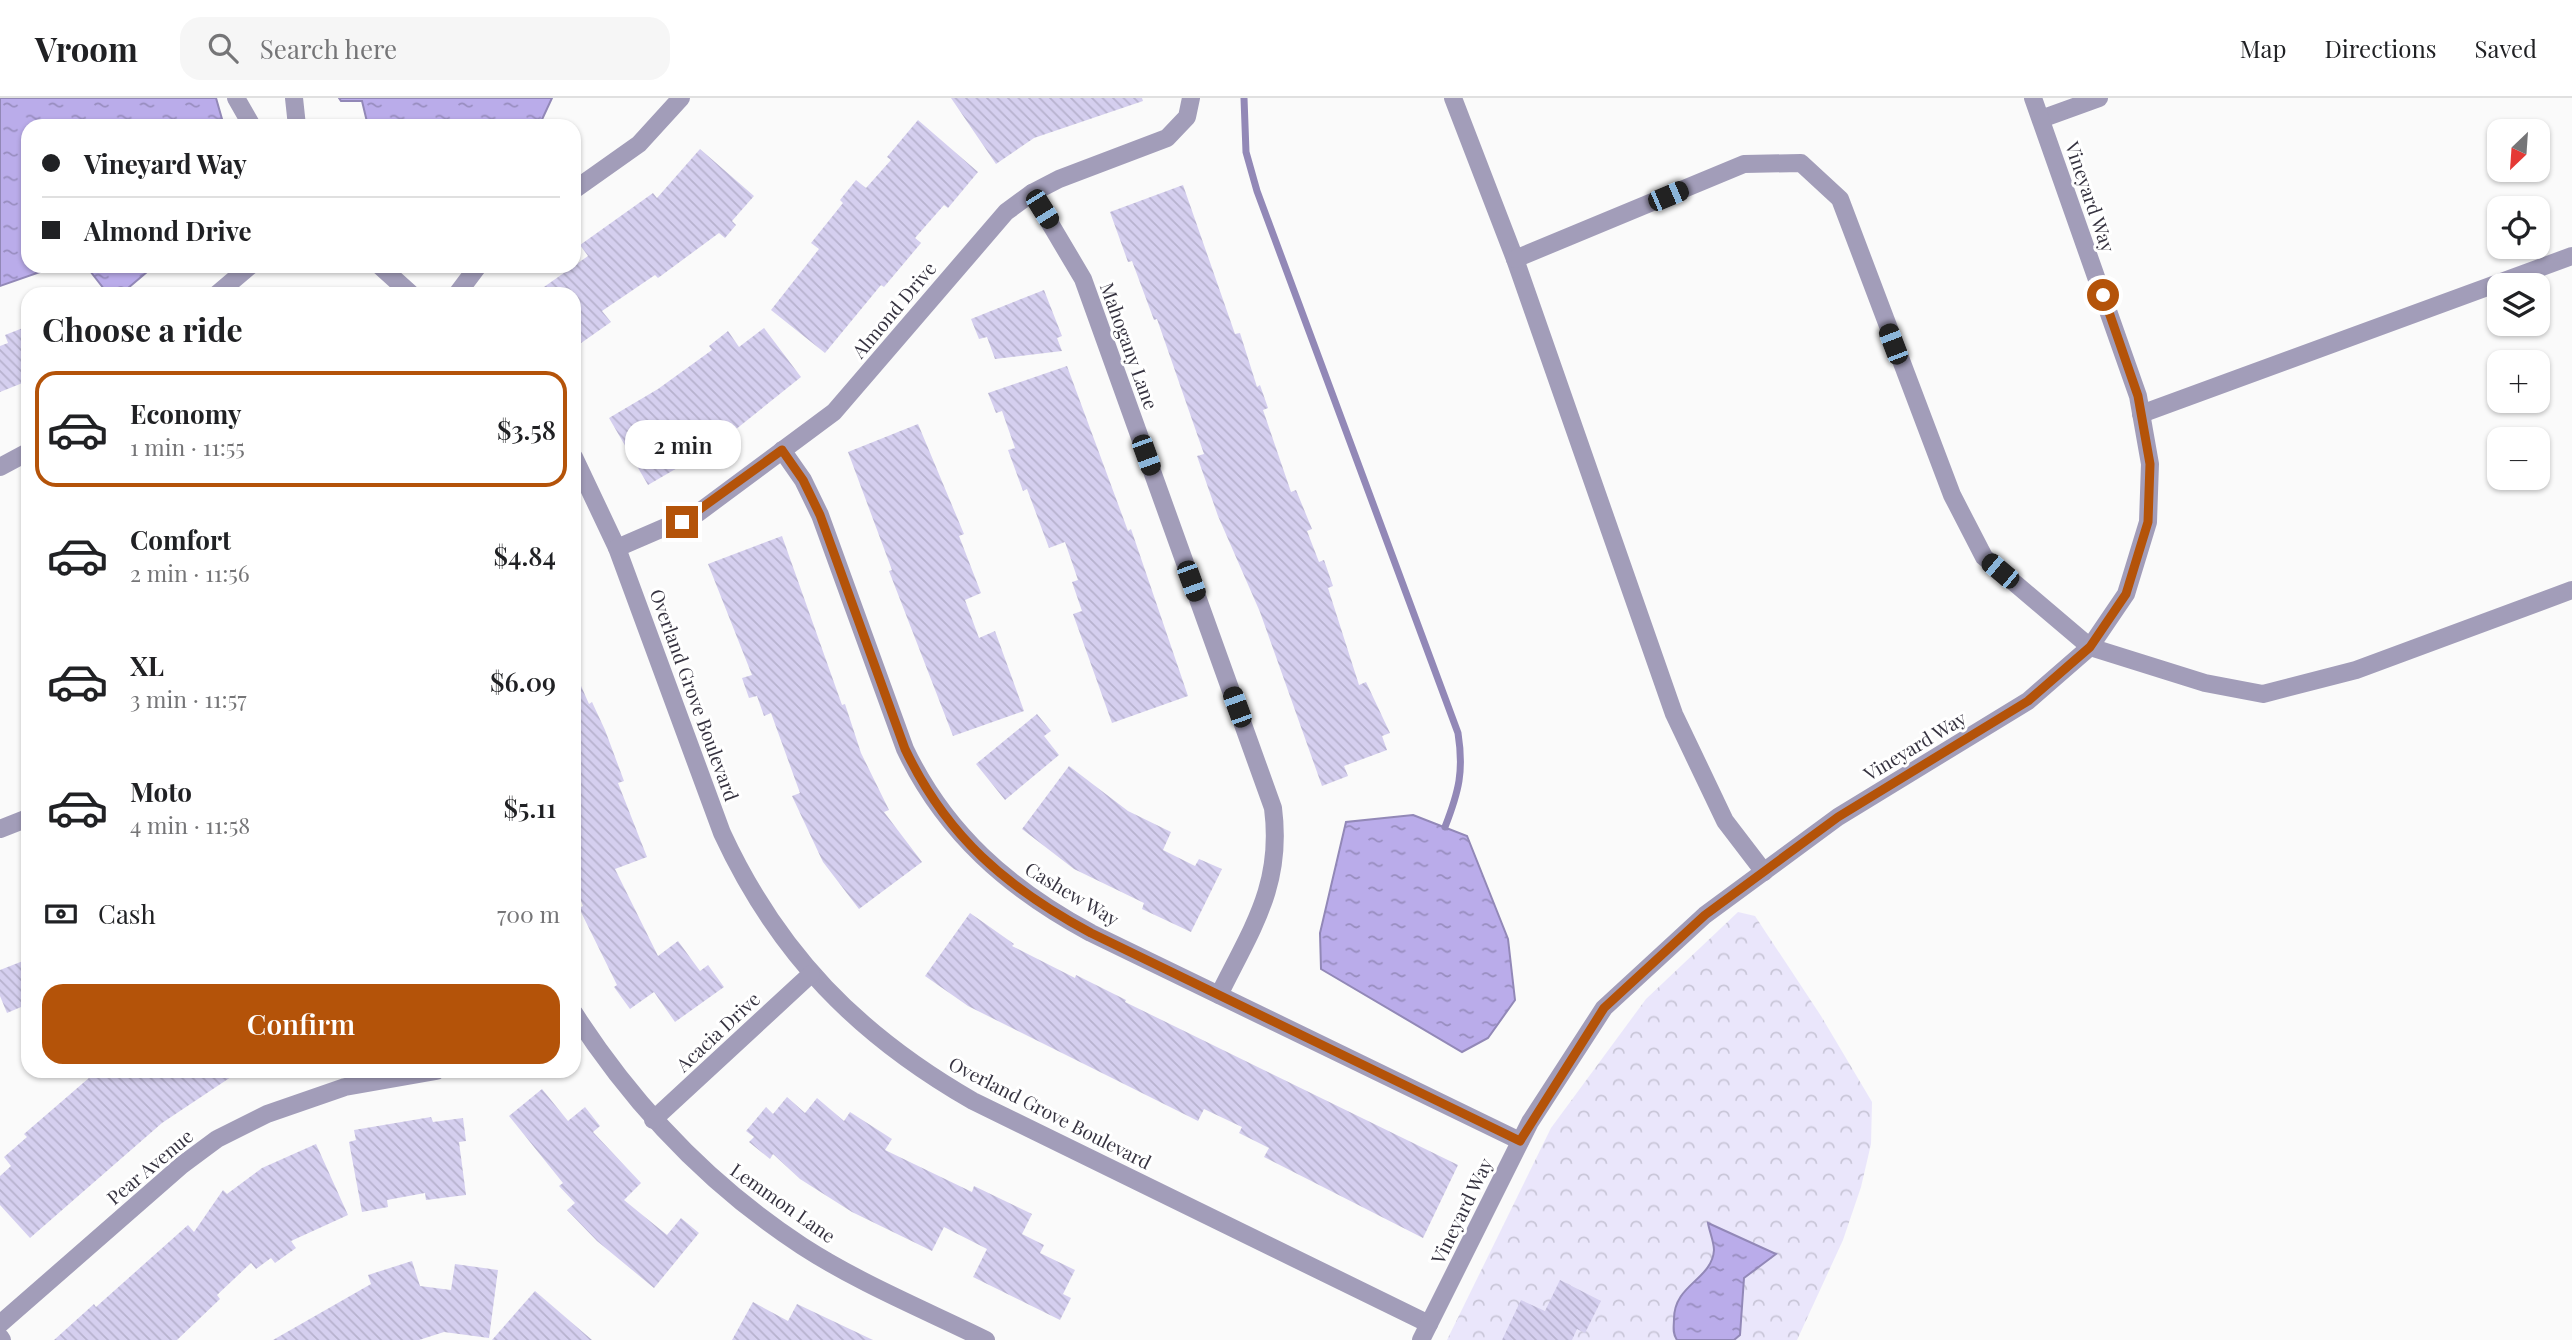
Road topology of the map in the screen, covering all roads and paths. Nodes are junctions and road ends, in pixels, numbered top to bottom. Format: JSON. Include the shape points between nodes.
{"nodes":[{"id":1,"x":236,"y":98,"type":"edge"},
{"id":2,"x":294,"y":98,"type":"edge"},
{"id":3,"x":681,"y":98,"type":"edge"},
{"id":4,"x":1191,"y":98,"type":"edge"},
{"id":5,"x":1453,"y":98,"type":"edge"},
{"id":6,"x":2033,"y":98,"type":"edge"},
{"id":7,"x":2099,"y":98,"type":"edge"},
{"id":8,"x":248,"y":119,"type":"edge"},
{"id":9,"x":296,"y":119,"type":"edge"},
{"id":10,"x":2041,"y":119,"type":"junction"},
{"id":11,"x":581,"y":185,"type":"edge"},
{"id":12,"x":1032,"y":193,"type":"junction"},
{"id":13,"x":2572,"y":256,"type":"edge"},
{"id":14,"x":1515,"y":259,"type":"junction"},
{"id":15,"x":242,"y":273,"type":"edge"},
{"id":16,"x":388,"y":273,"type":"edge"},
{"id":17,"x":225,"y":287,"type":"edge"},
{"id":18,"x":403,"y":287,"type":"edge"},
{"id":19,"x":2141,"y":414,"type":"junction"},
{"id":20,"x":782,"y":450,"type":"junction"},
{"id":21,"x":21,"y":456,"type":"edge"},
{"id":22,"x":0,"y":467,"type":"edge"},
{"id":23,"x":581,"y":472,"type":"edge"},
{"id":24,"x":617,"y":548,"type":"junction"},
{"id":25,"x":2572,"y":590,"type":"edge"},
{"id":26,"x":2090,"y":647,"type":"junction"},
{"id":27,"x":21,"y":820,"type":"edge"},
{"id":28,"x":0,"y":828,"type":"edge"},
{"id":29,"x":1764,"y":872,"type":"junction"},
{"id":30,"x":811,"y":974,"type":"junction"},
{"id":31,"x":1219,"y":995,"type":"junction"},
{"id":32,"x":581,"y":1024,"type":"edge"},
{"id":33,"x":396,"y":1078,"type":"edge"},
{"id":34,"x":653,"y":1120,"type":"junction"},
{"id":35,"x":1520,"y":1141,"type":"junction"},
{"id":36,"x":0,"y":1324,"type":"edge"},
{"id":37,"x":1425,"y":1332,"type":"edge"},
{"id":38,"x":986,"y":1340,"type":"edge"}],
"edges":[{"from":1,"to":8,"type":"street"},
{"from":2,"to":9,"type":"street"},
{"from":3,"to":11,"type":"street","via":[[625,156]]},
{"from":4,"to":12,"type":"street","name":"Almond Drive","via":[[1187,117],[1167,138]]},
{"from":5,"to":14,"type":"street"},
{"from":6,"to":10,"type":"street","name":"Vineyard Way"},
{"from":7,"to":10,"type":"street"},
{"from":10,"to":19,"type":"street","name":"Vineyard Way"},
{"from":12,"to":20,"type":"street","name":"Almond Drive","via":[[984,235],[834,412]]},
{"from":12,"to":31,"type":"street","name":"Mahogany Lane","via":[[1083,279],[1273,808],[1274,871]]},
{"from":13,"to":19,"type":"street"},
{"from":14,"to":26,"type":"street","via":[[1744,164],[1801,163],[1840,199],[1952,495],[1984,556]]},
{"from":14,"to":29,"type":"street","via":[[1674,714],[1724,821]]},
{"from":15,"to":17,"type":"street"},
{"from":16,"to":18,"type":"street"},
{"from":19,"to":26,"type":"street","name":"Vineyard Way","via":[[2150,464],[2148,522],[2126,594]]},
{"from":20,"to":24,"type":"street","name":"Almond Drive","via":[[698,513]]},
{"from":20,"to":31,"type":"street","name":"Cashew Way","via":[[816,505],[905,749],[938,808],[992,868],[1024,894],[1091,933]]},
{"from":21,"to":22,"type":"street"},
{"from":23,"to":24,"type":"street","name":"Overland Grove Boulevard"},
{"from":24,"to":30,"type":"street","name":"Overland Grove Boulevard","via":[[722,833],[757,902]]},
{"from":25,"to":26,"type":"street","via":[[2356,670],[2263,694],[2205,683]]},
{"from":26,"to":29,"type":"street","name":"Vineyard Way","via":[[2028,701],[1838,817]]},
{"from":27,"to":28,"type":"street"},
{"from":29,"to":35,"type":"street","name":"Vineyard Way","via":[[1705,915],[1604,1008]]},
{"from":30,"to":34,"type":"street","name":"Acacia Drive"},
{"from":30,"to":37,"type":"street","name":"Overland Grove Boulevard","via":[[873,1033],[946,1085]]},
{"from":31,"to":35,"type":"street","name":"Cashew Way"},
{"from":32,"to":34,"type":"street","name":"Lemmon Lane"},
{"from":33,"to":36,"type":"street","name":"Pear Avenue","via":[[345,1087],[267,1114],[217,1139],[181,1164]]},
{"from":34,"to":38,"type":"street","name":"Lemmon Lane","via":[[739,1202],[804,1247]]},
{"from":35,"to":37,"type":"street","name":"Vineyard Way"}]}
